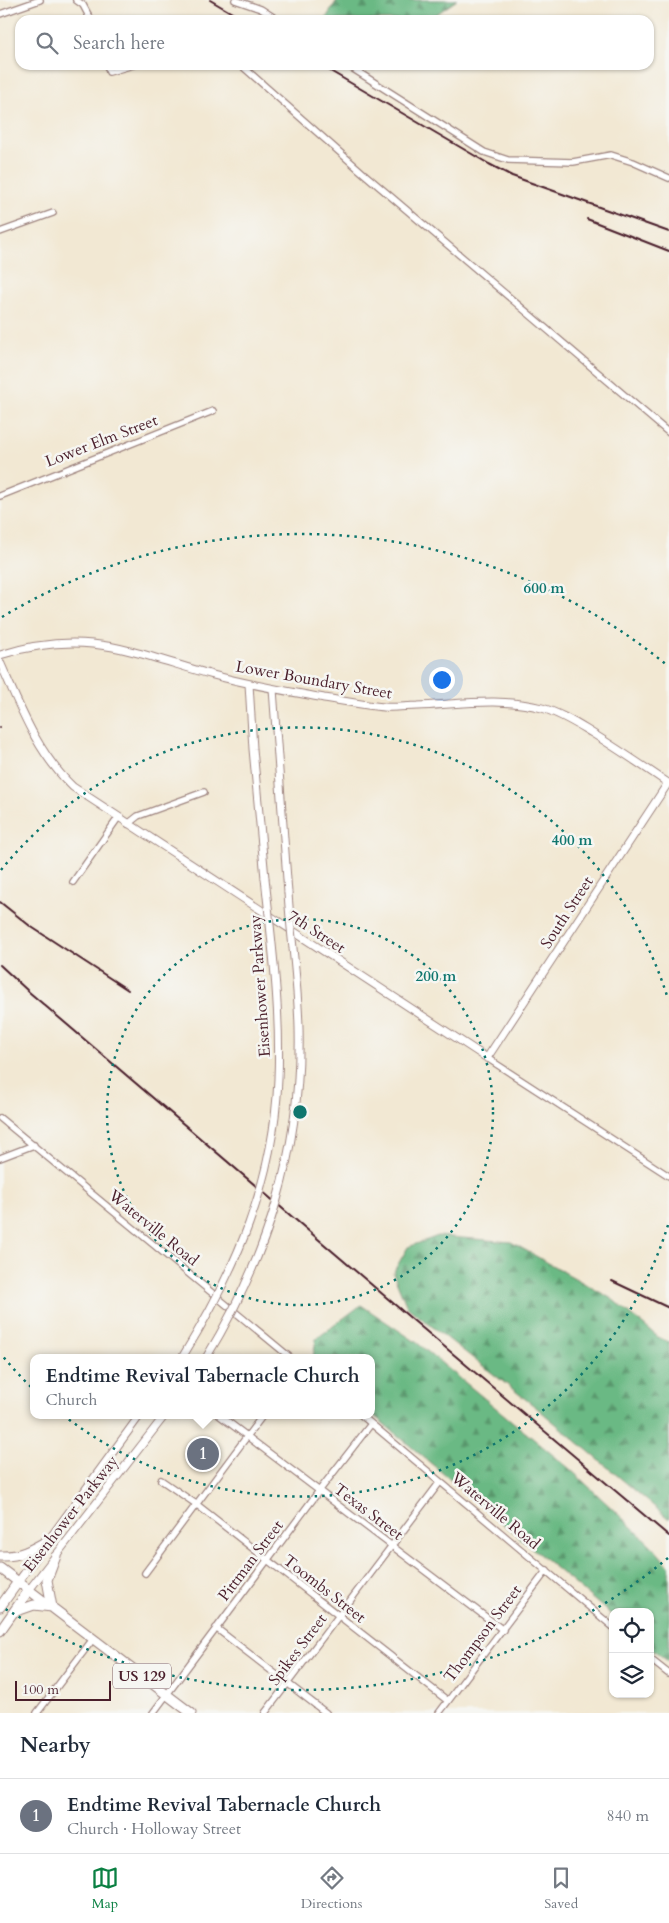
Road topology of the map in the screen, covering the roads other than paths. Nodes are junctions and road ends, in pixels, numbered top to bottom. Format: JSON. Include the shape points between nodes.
{"nodes":[{"id":1,"x":40,"y":0,"type":"edge"},
{"id":2,"x":76,"y":0,"type":"edge"},
{"id":3,"x":234,"y":0,"type":"edge"},
{"id":4,"x":0,"y":14,"type":"edge"},
{"id":5,"x":88,"y":15,"type":"edge"},
{"id":6,"x":270,"y":15,"type":"edge"},
{"id":7,"x":247,"y":70,"type":"edge"},
{"id":8,"x":355,"y":70,"type":"edge"},
{"id":9,"x":669,"y":178,"type":"edge"},
{"id":10,"x":53,"y":213,"type":"dead end"},
{"id":11,"x":0,"y":232,"type":"edge"},
{"id":12,"x":213,"y":411,"type":"dead end"},
{"id":13,"x":669,"y":433,"type":"edge"},
{"id":14,"x":0,"y":496,"type":"edge"},
{"id":15,"x":0,"y":655,"type":"edge"},
{"id":16,"x":0,"y":662,"type":"edge"},
{"id":17,"x":249,"y":684,"type":"junction"},
{"id":18,"x":273,"y":689,"type":"junction"},
{"id":19,"x":669,"y":782,"type":"edge"},
{"id":20,"x":204,"y":792,"type":"dead end"},
{"id":21,"x":118,"y":818,"type":"junction"},
{"id":22,"x":128,"y":824,"type":"junction"},
{"id":23,"x":72,"y":882,"type":"dead end"},
{"id":24,"x":487,"y":1058,"type":"junction"},
{"id":25,"x":0,"y":1118,"type":"edge"},
{"id":26,"x":34,"y":1145,"type":"junction"},
{"id":27,"x":0,"y":1158,"type":"edge"},
{"id":28,"x":669,"y":1176,"type":"edge"},
{"id":29,"x":184,"y":1354,"type":"edge"},
{"id":30,"x":208,"y":1354,"type":"edge"},
{"id":31,"x":286,"y":1354,"type":"edge"},
{"id":32,"x":137,"y":1419,"type":"edge"},
{"id":33,"x":162,"y":1419,"type":"edge"},
{"id":34,"x":225,"y":1419,"type":"edge"},
{"id":35,"x":260,"y":1419,"type":"edge"},
{"id":36,"x":365,"y":1419,"type":"edge"},
{"id":37,"x":371,"y":1424,"type":"junction"},
{"id":38,"x":248,"y":1435,"type":"junction"},
{"id":39,"x":161,"y":1480,"type":"dead end"},
{"id":40,"x":440,"y":1482,"type":"junction"},
{"id":41,"x":319,"y":1491,"type":"junction"},
{"id":42,"x":196,"y":1504,"type":"junction"},
{"id":43,"x":50,"y":1539,"type":"junction"},
{"id":44,"x":392,"y":1546,"type":"junction"},
{"id":45,"x":0,"y":1556,"type":"edge"},
{"id":46,"x":56,"y":1556,"type":"junction"},
{"id":47,"x":267,"y":1560,"type":"junction"},
{"id":48,"x":0,"y":1568,"type":"edge"},
{"id":49,"x":546,"y":1570,"type":"junction"},
{"id":50,"x":145,"y":1573,"type":"dead end"},
{"id":51,"x":18,"y":1582,"type":"junction"},
{"id":52,"x":29,"y":1590,"type":"junction"},
{"id":53,"x":0,"y":1607,"type":"edge"},
{"id":54,"x":52,"y":1607,"type":"junction"},
{"id":55,"x":13,"y":1613,"type":"junction"},
{"id":56,"x":339,"y":1616,"type":"junction"},
{"id":57,"x":609,"y":1624,"type":"edge"},
{"id":58,"x":216,"y":1628,"type":"junction"},
{"id":59,"x":0,"y":1630,"type":"edge"},
{"id":60,"x":503,"y":1630,"type":"junction"},
{"id":61,"x":93,"y":1639,"type":"junction"},
{"id":62,"x":654,"y":1661,"type":"edge"},
{"id":63,"x":669,"y":1674,"type":"edge"},
{"id":64,"x":288,"y":1683,"type":"junction"},
{"id":65,"x":167,"y":1694,"type":"junction"},
{"id":66,"x":448,"y":1700,"type":"junction"},
{"id":67,"x":38,"y":1713,"type":"edge"},
{"id":68,"x":153,"y":1713,"type":"edge"},
{"id":69,"x":191,"y":1713,"type":"edge"},
{"id":70,"x":265,"y":1713,"type":"edge"},
{"id":71,"x":326,"y":1713,"type":"edge"},
{"id":72,"x":439,"y":1713,"type":"edge"}],
"edges":[{"from":1,"to":4,"type":"street"},
{"from":2,"to":5,"type":"street"},
{"from":3,"to":6,"type":"street"},
{"from":7,"to":13,"type":"street"},
{"from":8,"to":9,"type":"street","via":[[484,152],[508,160],[573,162],[611,155]]},
{"from":10,"to":11,"type":"street"},
{"from":12,"to":14,"type":"street","name":"Lower Elm Street"},
{"from":15,"to":17,"type":"street","name":"Lower Boundary Street","via":[[65,642],[106,645]]},
{"from":16,"to":21,"type":"street","name":"7th Street","via":[[31,731],[52,764],[73,787]]},
{"from":17,"to":18,"type":"street","name":"Lower Boundary Street"},
{"from":17,"to":29,"type":"street","name":"Eisenhower Parkway","bridge":true,"via":[[279,1020],[278,1082],[270,1145],[254,1208],[236,1260]]},
{"from":18,"to":19,"type":"street","name":"Lower Boundary Street","via":[[386,707],[496,701],[544,708],[578,725]]},
{"from":18,"to":30,"type":"street","bridge":true,"via":[[297,1002],[296,1102],[290,1149],[277,1204],[237,1304]]},
{"from":19,"to":24,"type":"street","name":"South Street"},
{"from":20,"to":22,"type":"street","via":[[138,816]]},
{"from":21,"to":22,"type":"street","name":"7th Street"},
{"from":21,"to":23,"type":"street"},
{"from":22,"to":24,"type":"street","name":"7th Street"},
{"from":24,"to":28,"type":"street","name":"7th Street"},
{"from":25,"to":26,"type":"street","name":"Waterville Road"},
{"from":26,"to":27,"type":"street"},
{"from":26,"to":31,"type":"street","name":"Waterville Road"},
{"from":32,"to":43,"type":"street","name":"Eisenhower Parkway"},
{"from":33,"to":46,"type":"street","name":"Eisenhower Parkway"},
{"from":34,"to":38,"type":"street","name":"Texas Street"},
{"from":35,"to":38,"type":"street"},
{"from":36,"to":37,"type":"street","name":"Waterville Road"},
{"from":37,"to":40,"type":"street","name":"Waterville Road"},
{"from":37,"to":41,"type":"street","name":"Pittman Street"},
{"from":38,"to":41,"type":"street","name":"Texas Street"},
{"from":38,"to":42,"type":"street"},
{"from":39,"to":42,"type":"street","name":"Toombs Street"},
{"from":40,"to":44,"type":"street","name":"Spikes Street"},
{"from":40,"to":49,"type":"street","name":"Waterville Road"},
{"from":41,"to":44,"type":"street","name":"Texas Street"},
{"from":41,"to":47,"type":"street","name":"Pittman Street"},
{"from":42,"to":47,"type":"street","name":"Toombs Street"},
{"from":42,"to":50,"type":"street"},
{"from":43,"to":45,"type":"main road","via":[[26,1553]]},
{"from":43,"to":51,"type":"street","name":"Eisenhower Parkway"},
{"from":44,"to":56,"type":"street","name":"Spikes Street"},
{"from":44,"to":60,"type":"street","name":"Texas Street"},
{"from":46,"to":52,"type":"street","name":"Eisenhower Parkway"},
{"from":46,"to":54,"type":"main road","via":[[47,1580]]},
{"from":47,"to":56,"type":"street","name":"Toombs Street"},
{"from":47,"to":58,"type":"street","name":"Pittman Street"},
{"from":48,"to":51,"type":"main road"},
{"from":49,"to":57,"type":"street","name":"Waterville Road"},
{"from":49,"to":60,"type":"street","name":"Thompson Street"},
{"from":51,"to":52,"type":"main road"},
{"from":51,"to":53,"type":"main road","name":"Eisenhower Parkway"},
{"from":52,"to":54,"type":"main road","number":"US 129"},
{"from":52,"to":55,"type":"main road","name":"Eisenhower Parkway"},
{"from":54,"to":55,"type":"main road","via":[[34,1605]]},
{"from":54,"to":61,"type":"main road","number":"US 129"},
{"from":55,"to":59,"type":"main road","name":"Eisenhower Parkway"},
{"from":56,"to":64,"type":"street","name":"Spikes Street"},
{"from":56,"to":66,"type":"street","name":"Toombs Street"},
{"from":58,"to":64,"type":"street"},
{"from":58,"to":65,"type":"street","name":"Pittman Street"},
{"from":60,"to":66,"type":"street","name":"Thompson Street"},
{"from":61,"to":65,"type":"main road","number":"US 129"},
{"from":61,"to":67,"type":"street"},
{"from":62,"to":63,"type":"street"},
{"from":64,"to":70,"type":"street","name":"Spikes Street"},
{"from":64,"to":71,"type":"street"},
{"from":65,"to":68,"type":"street","name":"Pittman Street"},
{"from":65,"to":69,"type":"main road","number":"US 129"},
{"from":66,"to":72,"type":"street","name":"Thompson Street"}]}
